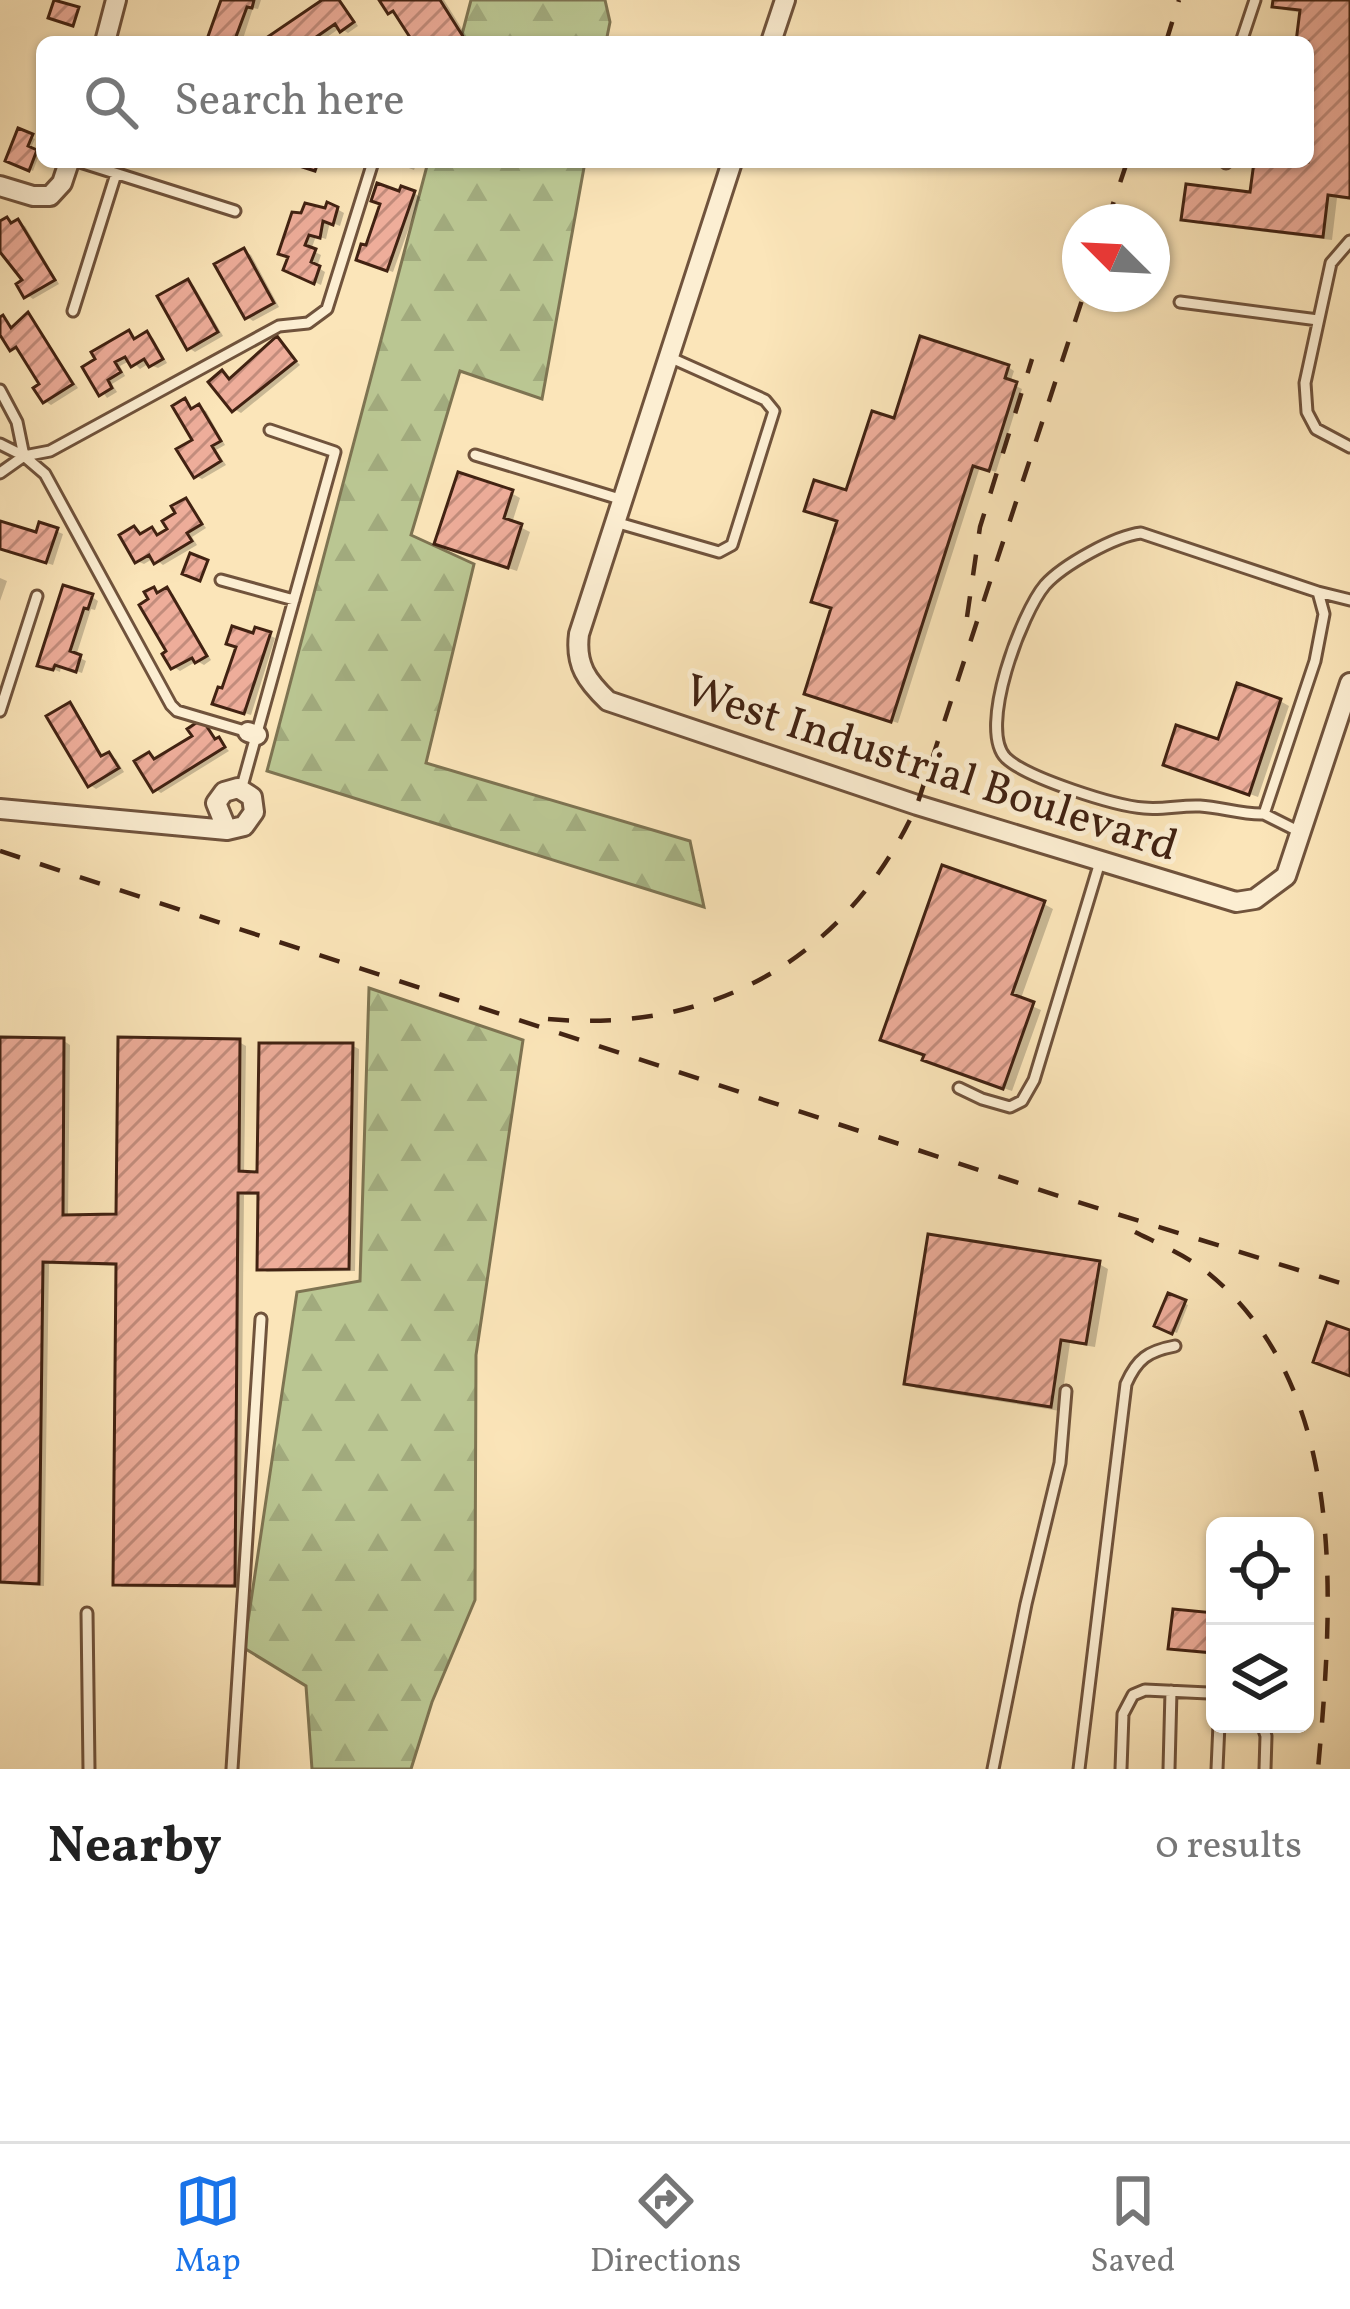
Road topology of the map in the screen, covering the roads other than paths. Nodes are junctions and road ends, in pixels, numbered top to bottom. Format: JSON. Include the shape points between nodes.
{"nodes":[{"id":1,"x":116,"y":0,"type":"edge"},
{"id":2,"x":784,"y":0,"type":"edge"},
{"id":3,"x":1255,"y":0,"type":"edge"},
{"id":4,"x":107,"y":36,"type":"edge"},
{"id":5,"x":773,"y":36,"type":"edge"},
{"id":6,"x":1243,"y":36,"type":"edge"},
{"id":7,"x":66,"y":168,"type":"edge"},
{"id":8,"x":100,"y":168,"type":"edge"},
{"id":9,"x":372,"y":168,"type":"edge"},
{"id":10,"x":730,"y":168,"type":"edge"},
{"id":11,"x":116,"y":173,"type":"junction"},
{"id":12,"x":0,"y":186,"type":"edge"},
{"id":13,"x":235,"y":211,"type":"dead end"},
{"id":14,"x":1350,"y":241,"type":"edge"},
{"id":15,"x":1180,"y":302,"type":"dead end"},
{"id":16,"x":73,"y":311,"type":"dead end"},
{"id":17,"x":1318,"y":320,"type":"junction"},
{"id":18,"x":669,"y":357,"type":"junction"},
{"id":19,"x":0,"y":390,"type":"edge"},
{"id":20,"x":270,"y":430,"type":"dead end"},
{"id":21,"x":0,"y":445,"type":"edge"},
{"id":22,"x":1350,"y":447,"type":"edge"},
{"id":23,"x":476,"y":455,"type":"dead end"},
{"id":24,"x":23,"y":456,"type":"junction"},
{"id":25,"x":0,"y":473,"type":"edge"},
{"id":26,"x":622,"y":500,"type":"junction"},
{"id":27,"x":616,"y":522,"type":"junction"},
{"id":28,"x":221,"y":580,"type":"dead end"},
{"id":29,"x":1318,"y":592,"type":"junction"},
{"id":30,"x":37,"y":596,"type":"dead end"},
{"id":31,"x":1350,"y":600,"type":"edge"},
{"id":32,"x":294,"y":601,"type":"junction"},
{"id":33,"x":1350,"y":683,"type":"edge"},
{"id":34,"x":0,"y":711,"type":"edge"},
{"id":35,"x":253,"y":734,"type":"junction"},
{"id":36,"x":242,"y":790,"type":"junction"},
{"id":37,"x":0,"y":809,"type":"edge"},
{"id":38,"x":1264,"y":814,"type":"junction"},
{"id":39,"x":226,"y":830,"type":"junction"},
{"id":40,"x":1302,"y":833,"type":"junction"},
{"id":41,"x":1100,"y":862,"type":"junction"},
{"id":42,"x":959,"y":1088,"type":"dead end"},
{"id":43,"x":261,"y":1318,"type":"dead end"},
{"id":44,"x":1175,"y":1346,"type":"dead end"},
{"id":45,"x":1066,"y":1391,"type":"dead end"},
{"id":46,"x":87,"y":1613,"type":"dead end"},
{"id":47,"x":1171,"y":1691,"type":"junction"},
{"id":48,"x":1206,"y":1693,"type":"edge"},
{"id":49,"x":1219,"y":1733,"type":"edge"},
{"id":50,"x":1265,"y":1733,"type":"edge"},
{"id":51,"x":89,"y":1769,"type":"edge"},
{"id":52,"x":232,"y":1769,"type":"edge"},
{"id":53,"x":993,"y":1769,"type":"edge"},
{"id":54,"x":1079,"y":1769,"type":"edge"},
{"id":55,"x":1120,"y":1769,"type":"edge"},
{"id":56,"x":1169,"y":1769,"type":"edge"},
{"id":57,"x":1217,"y":1769,"type":"edge"},
{"id":58,"x":1265,"y":1769,"type":"edge"}],
"edges":[{"from":1,"to":4,"type":"street"},
{"from":2,"to":5,"type":"street"},
{"from":3,"to":6,"type":"lane"},
{"from":7,"to":12,"type":"street","via":[[53,194]]},
{"from":8,"to":11,"type":"lane"},
{"from":9,"to":24,"type":"lane","via":[[327,309],[308,323],[279,326],[50,451]]},
{"from":10,"to":18,"type":"street"},
{"from":11,"to":13,"type":"lane"},
{"from":11,"to":16,"type":"lane"},
{"from":14,"to":17,"type":"lane","via":[[1331,262]]},
{"from":15,"to":17,"type":"lane"},
{"from":17,"to":22,"type":"lane","via":[[1306,412],[1316,430]]},
{"from":18,"to":26,"type":"street"},
{"from":18,"to":27,"type":"lane","via":[[774,411],[732,544],[719,552]]},
{"from":19,"to":24,"type":"lane"},
{"from":20,"to":32,"type":"lane","via":[[335,452]]},
{"from":21,"to":24,"type":"lane"},
{"from":23,"to":26,"type":"lane"},
{"from":24,"to":25,"type":"lane"},
{"from":24,"to":35,"type":"lane","via":[[45,473],[171,705]]},
{"from":26,"to":27,"type":"street"},
{"from":27,"to":41,"type":"street","name":"West Industrial Boulevard","via":[[579,634],[578,660],[608,701]]},
{"from":28,"to":32,"type":"lane"},
{"from":29,"to":31,"type":"lane"},
{"from":29,"to":38,"type":"lane","via":[[1324,614],[1315,661]]},
{"from":29,"to":38,"type":"lane","via":[[1141,533],[1119,536],[1047,583],[1026,617],[998,704],[996,739],[1006,758],[1052,783],[1143,808]]},
{"from":30,"to":34,"type":"lane"},
{"from":32,"to":35,"type":"lane"},
{"from":33,"to":40,"type":"street"},
{"from":35,"to":36,"type":"lane"},
{"from":36,"to":39,"type":"street","via":[[230,789],[216,803]]},
{"from":36,"to":39,"type":"street","via":[[254,812],[244,826]]},
{"from":37,"to":39,"type":"street"},
{"from":38,"to":40,"type":"lane"},
{"from":40,"to":41,"type":"street","name":"West Industrial Boulevard","via":[[1286,876],[1236,902]]},
{"from":41,"to":42,"type":"lane","via":[[1022,1101],[1010,1106]]},
{"from":43,"to":52,"type":"lane"},
{"from":44,"to":54,"type":"lane","via":[[1136,1362],[1126,1384]]},
{"from":45,"to":53,"type":"lane","via":[[1060,1463]]},
{"from":46,"to":51,"type":"lane"},
{"from":47,"to":48,"type":"lane"},
{"from":47,"to":55,"type":"lane","via":[[1145,1690],[1125,1705]]},
{"from":47,"to":56,"type":"lane"},
{"from":49,"to":57,"type":"lane"},
{"from":50,"to":58,"type":"lane"}]}
